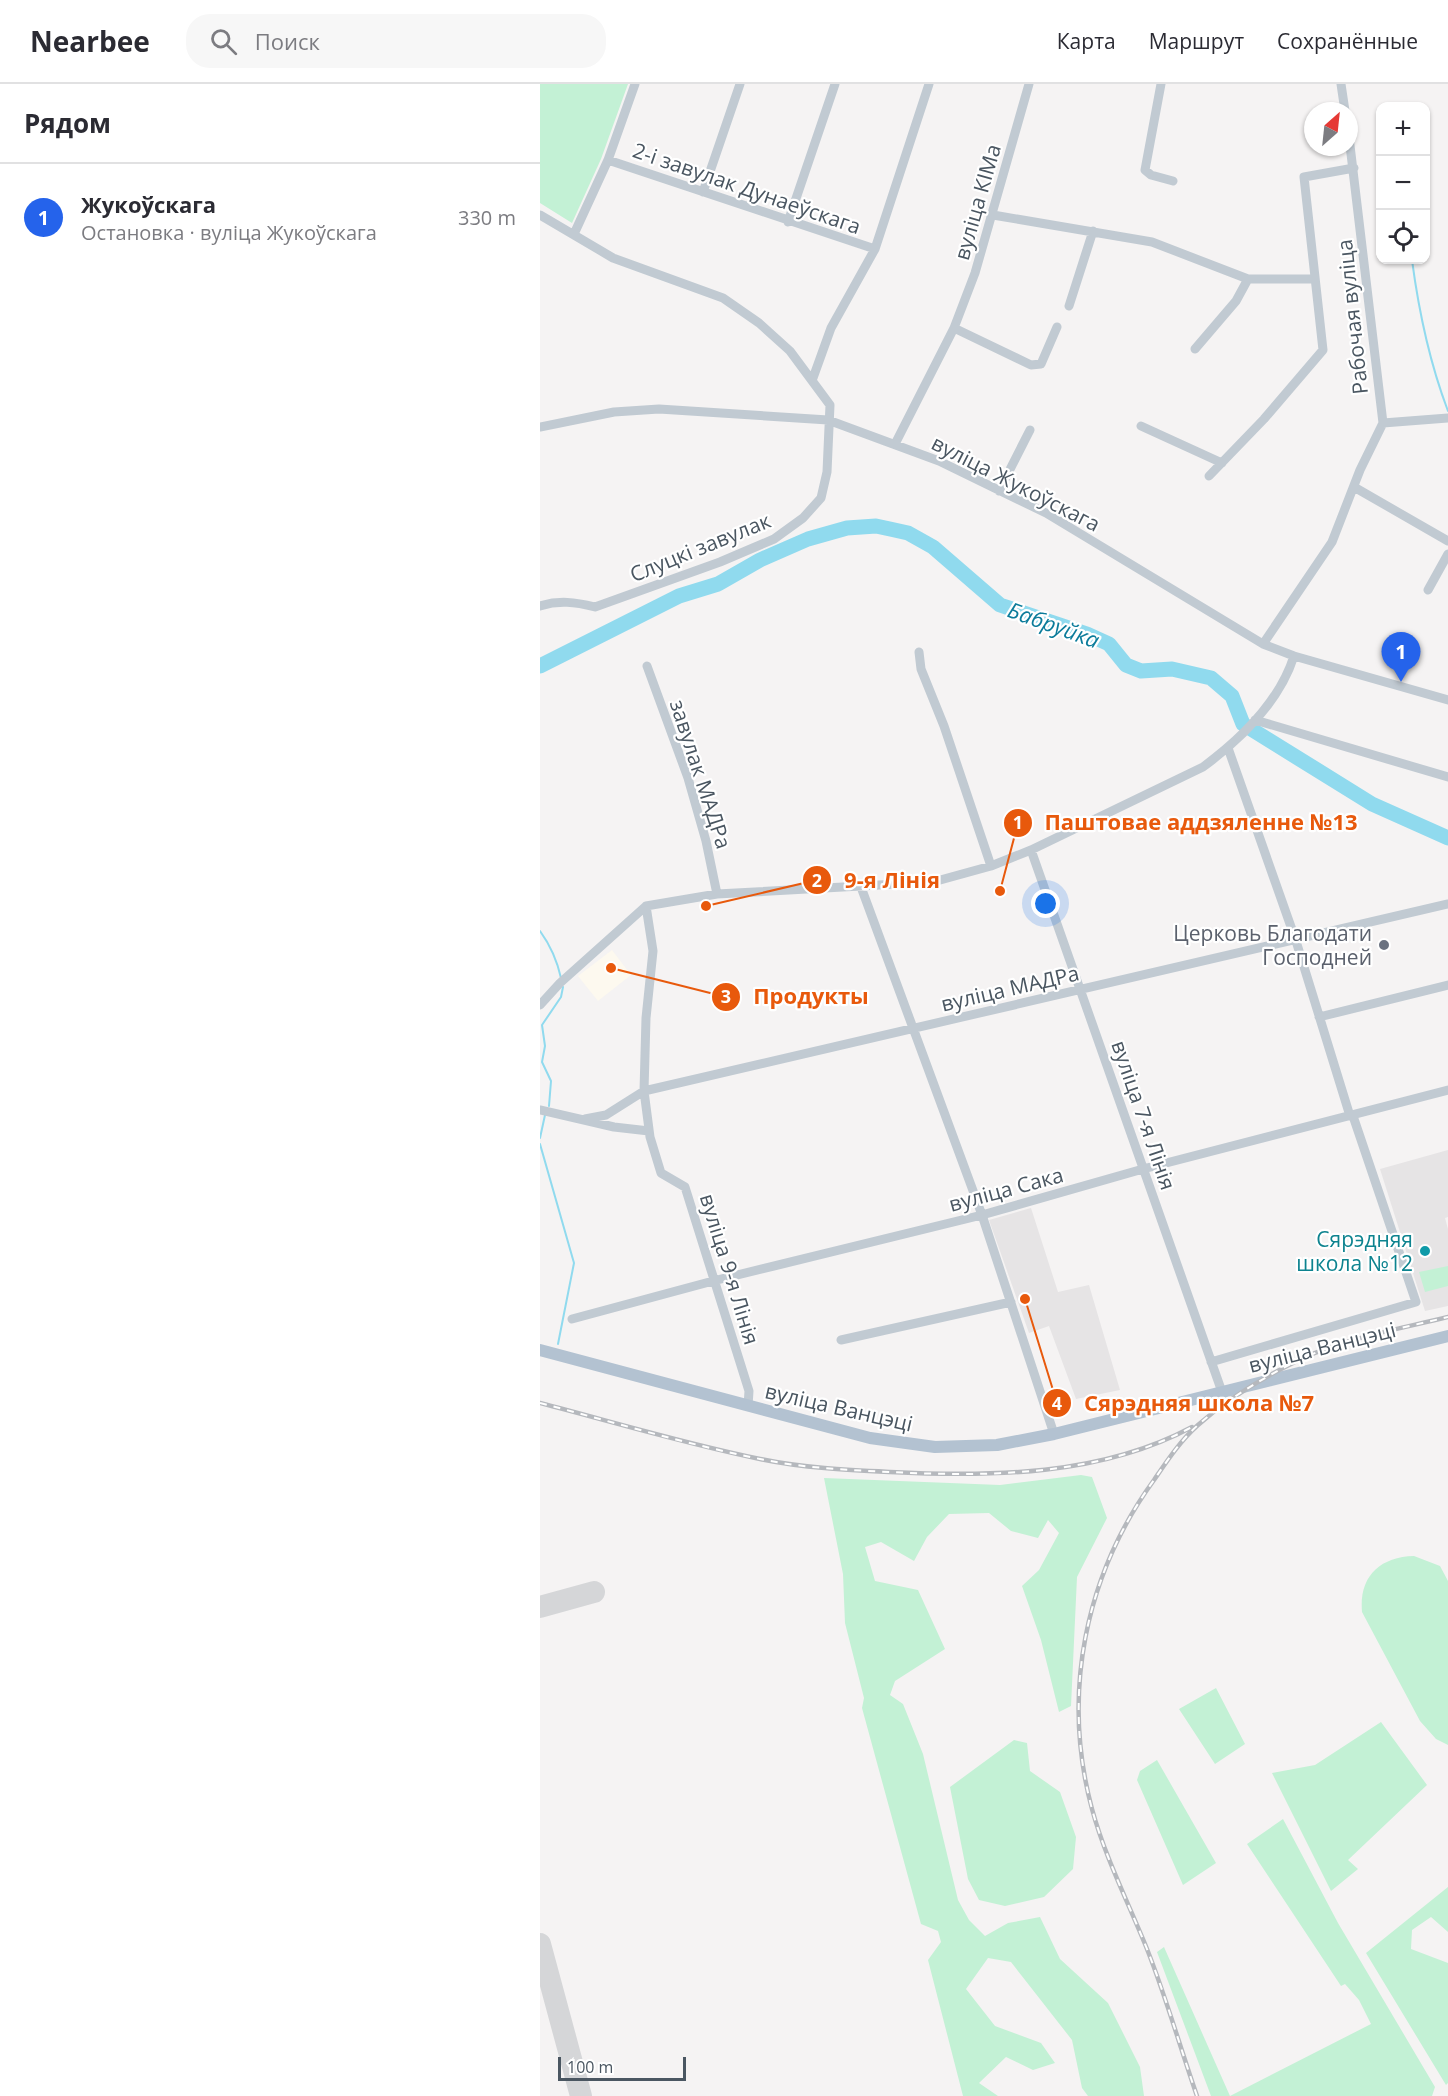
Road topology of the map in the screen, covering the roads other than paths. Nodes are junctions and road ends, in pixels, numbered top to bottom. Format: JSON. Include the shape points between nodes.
{"nodes":[{"id":1,"x":635,"y":84,"type":"edge"},
{"id":2,"x":740,"y":84,"type":"edge"},
{"id":3,"x":836,"y":84,"type":"edge"},
{"id":4,"x":928,"y":84,"type":"edge"},
{"id":5,"x":1029,"y":84,"type":"edge"},
{"id":6,"x":1161,"y":84,"type":"edge"},
{"id":7,"x":1341,"y":84,"type":"edge"},
{"id":8,"x":1344,"y":102,"type":"edge"},
{"id":9,"x":1352,"y":156,"type":"edge"},
{"id":10,"x":608,"y":160,"type":"junction"},
{"id":11,"x":1354,"y":168,"type":"junction"},
{"id":12,"x":1173,"y":181,"type":"dead end"},
{"id":13,"x":703,"y":192,"type":"junction"},
{"id":14,"x":540,"y":215,"type":"edge"},
{"id":15,"x":993,"y":215,"type":"junction"},
{"id":16,"x":788,"y":222,"type":"junction"},
{"id":17,"x":1093,"y":231,"type":"junction"},
{"id":18,"x":574,"y":234,"type":"junction"},
{"id":19,"x":875,"y":249,"type":"junction"},
{"id":20,"x":1248,"y":279,"type":"junction"},
{"id":21,"x":1314,"y":279,"type":"junction"},
{"id":22,"x":1069,"y":306,"type":"dead end"},
{"id":23,"x":1058,"y":327,"type":"dead end"},
{"id":24,"x":954,"y":328,"type":"junction"},
{"id":25,"x":1195,"y":349,"type":"dead end"},
{"id":26,"x":813,"y":378,"type":"junction"},
{"id":27,"x":1447,"y":419,"type":"edge"},
{"id":28,"x":828,"y":420,"type":"junction"},
{"id":29,"x":1383,"y":423,"type":"junction"},
{"id":30,"x":540,"y":426,"type":"edge"},
{"id":31,"x":1141,"y":426,"type":"dead end"},
{"id":32,"x":1030,"y":430,"type":"dead end"},
{"id":33,"x":895,"y":444,"type":"junction"},
{"id":34,"x":1222,"y":464,"type":"junction"},
{"id":35,"x":1209,"y":476,"type":"dead end"},
{"id":36,"x":1354,"y":487,"type":"junction"},
{"id":37,"x":999,"y":490,"type":"junction"},
{"id":38,"x":1448,"y":541,"type":"edge"},
{"id":39,"x":1448,"y":554,"type":"edge"},
{"id":40,"x":1428,"y":590,"type":"dead end"},
{"id":41,"x":540,"y":606,"type":"edge"},
{"id":42,"x":1263,"y":644,"type":"junction"},
{"id":43,"x":920,"y":652,"type":"dead end"},
{"id":44,"x":1294,"y":656,"type":"junction"},
{"id":45,"x":647,"y":666,"type":"dead end"},
{"id":46,"x":1448,"y":700,"type":"edge"},
{"id":47,"x":1255,"y":720,"type":"junction"},
{"id":48,"x":1228,"y":748,"type":"junction"},
{"id":49,"x":1448,"y":777,"type":"edge"},
{"id":50,"x":1031,"y":850,"type":"junction"},
{"id":51,"x":992,"y":866,"type":"junction"},
{"id":52,"x":861,"y":888,"type":"junction"},
{"id":53,"x":717,"y":894,"type":"junction"},
{"id":54,"x":1448,"y":904,"type":"edge"},
{"id":55,"x":646,"y":906,"type":"junction"},
{"id":56,"x":1296,"y":941,"type":"junction"},
{"id":57,"x":1448,"y":985,"type":"edge"},
{"id":58,"x":1082,"y":990,"type":"junction"},
{"id":59,"x":542,"y":995,"type":"edge"},
{"id":60,"x":540,"y":1005,"type":"edge"},
{"id":61,"x":1319,"y":1017,"type":"junction"},
{"id":62,"x":912,"y":1028,"type":"junction"},
{"id":63,"x":1448,"y":1090,"type":"edge"},
{"id":64,"x":645,"y":1091,"type":"junction"},
{"id":65,"x":540,"y":1110,"type":"edge"},
{"id":66,"x":1352,"y":1116,"type":"junction"},
{"id":67,"x":585,"y":1119,"type":"junction"},
{"id":68,"x":649,"y":1131,"type":"junction"},
{"id":69,"x":1143,"y":1169,"type":"junction"},
{"id":70,"x":981,"y":1215,"type":"junction"},
{"id":71,"x":713,"y":1281,"type":"junction"},
{"id":72,"x":1011,"y":1302,"type":"junction"},
{"id":73,"x":572,"y":1319,"type":"dead end"},
{"id":74,"x":1448,"y":1336,"type":"edge"},
{"id":75,"x":841,"y":1340,"type":"dead end"},
{"id":76,"x":540,"y":1350,"type":"edge"},
{"id":77,"x":1211,"y":1362,"type":"junction"},
{"id":78,"x":1222,"y":1392,"type":"junction"},
{"id":79,"x":748,"y":1406,"type":"junction"},
{"id":80,"x":1054,"y":1434,"type":"junction"}],
"edges":[{"from":1,"to":10,"type":"street"},
{"from":2,"to":13,"type":"street"},
{"from":3,"to":16,"type":"street"},
{"from":4,"to":19,"type":"street"},
{"from":5,"to":15,"type":"street","name":"вуліца КІМа"},
{"from":6,"to":12,"type":"street","via":[[1145,170],[1151,176]]},
{"from":7,"to":8,"type":"street"},
{"from":9,"to":11,"type":"street","name":"Рабочая вуліца"},
{"from":10,"to":13,"type":"street","name":"2-і завулак Дунаеўскага"},
{"from":10,"to":18,"type":"street"},
{"from":11,"to":21,"type":"street","via":[[1304,177]]},
{"from":11,"to":29,"type":"street","name":"Рабочая вуліца"},
{"from":13,"to":16,"type":"street","name":"2-і завулак Дунаеўскага"},
{"from":14,"to":18,"type":"street","name":"Слуцкі завулак"},
{"from":15,"to":17,"type":"street"},
{"from":15,"to":24,"type":"street","name":"вуліца КІМа"},
{"from":16,"to":19,"type":"street","name":"2-і завулак Дунаеўскага"},
{"from":17,"to":20,"type":"street","via":[[1152,242]]},
{"from":17,"to":22,"type":"street"},
{"from":18,"to":26,"type":"street","name":"Слуцкі завулак","via":[[612,258],[723,298],[759,323]]},
{"from":19,"to":26,"type":"street","via":[[831,328]]},
{"from":20,"to":21,"type":"street"},
{"from":20,"to":25,"type":"street","via":[[1236,301]]},
{"from":21,"to":34,"type":"street","via":[[1320,302],[1323,350]]},
{"from":23,"to":24,"type":"street","via":[[1041,364],[1031,364]]},
{"from":24,"to":33,"type":"street","name":"вуліца КІМа"},
{"from":26,"to":28,"type":"street","name":"Слуцкі завулак","via":[[830,405]]},
{"from":27,"to":29,"type":"street"},
{"from":28,"to":30,"type":"street","name":"вуліца Жукоўскага","via":[[659,409],[614,412]]},
{"from":28,"to":33,"type":"street","name":"вуліца Жукоўскага"},
{"from":28,"to":41,"type":"street","name":"Слуцкі завулак","via":[[827,472],[821,498],[803,518],[774,538],[595,607],[555,601]]},
{"from":29,"to":36,"type":"street"},
{"from":31,"to":34,"type":"street"},
{"from":32,"to":37,"type":"street"},
{"from":33,"to":37,"type":"street","name":"вуліца Жукоўскага"},
{"from":34,"to":35,"type":"street"},
{"from":36,"to":38,"type":"street"},
{"from":36,"to":42,"type":"street","via":[[1332,542]]},
{"from":37,"to":42,"type":"street","name":"вуліца Жукоўскага","via":[[1125,559]]},
{"from":39,"to":40,"type":"street"},
{"from":42,"to":44,"type":"street","name":"вуліца Жукоўскага"},
{"from":43,"to":51,"type":"street","via":[[921,669]]},
{"from":44,"to":46,"type":"street","name":"вуліца Жукоўскага"},
{"from":44,"to":47,"type":"street","via":[[1287,680]]},
{"from":45,"to":53,"type":"street","name":"завулак МАДРа","via":[[688,778]]},
{"from":47,"to":48,"type":"street"},
{"from":47,"to":49,"type":"street"},
{"from":48,"to":50,"type":"street","via":[[1203,767]]},
{"from":48,"to":56,"type":"street"},
{"from":50,"to":51,"type":"street"},
{"from":50,"to":58,"type":"street","name":"вуліца 7-я Лінія"},
{"from":51,"to":52,"type":"street","via":[[933,882]]},
{"from":52,"to":53,"type":"street"},
{"from":52,"to":62,"type":"street"},
{"from":53,"to":55,"type":"street"},
{"from":54,"to":56,"type":"street","name":"вуліца МАДРа"},
{"from":55,"to":59,"type":"street"},
{"from":55,"to":64,"type":"street","name":"вуліца 9-я Лінія","via":[[653,951],[646,1018]]},
{"from":56,"to":58,"type":"street","name":"вуліца МАДРа"},
{"from":56,"to":61,"type":"street"},
{"from":57,"to":61,"type":"street"},
{"from":58,"to":62,"type":"street","name":"вуліца МАДРа"},
{"from":58,"to":69,"type":"street","name":"вуліца 7-я Лінія"},
{"from":59,"to":60,"type":"street"},
{"from":61,"to":66,"type":"street"},
{"from":62,"to":64,"type":"street","name":"вуліца МАДРа"},
{"from":62,"to":70,"type":"street"},
{"from":63,"to":66,"type":"street","name":"вуліца Сака"},
{"from":64,"to":67,"type":"street","name":"вуліца МАДРа","via":[[606,1115]]},
{"from":64,"to":68,"type":"street","name":"вуліца 9-я Лінія"},
{"from":65,"to":67,"type":"street","name":"вуліца МАДРа"},
{"from":66,"to":69,"type":"street","name":"вуліца Сака"},
{"from":66,"to":77,"type":"street","name":"вуліца Ванцэці","via":[[1416,1302]]},
{"from":67,"to":68,"type":"street","name":"вуліца МАДРа"},
{"from":68,"to":71,"type":"street","name":"вуліца 9-я Лінія","via":[[661,1173],[686,1187]]},
{"from":69,"to":70,"type":"street","name":"вуліца Сака"},
{"from":69,"to":77,"type":"street","name":"вуліца 7-я Лінія"},
{"from":70,"to":71,"type":"street","name":"вуліца Сака"},
{"from":70,"to":72,"type":"street"},
{"from":71,"to":73,"type":"street","name":"вуліца Сака"},
{"from":71,"to":79,"type":"street","name":"вуліца 9-я Лінія","via":[[749,1391]]},
{"from":72,"to":75,"type":"street"},
{"from":72,"to":80,"type":"street"},
{"from":74,"to":78,"type":"main road","name":"вуліца Ванцэці"},
{"from":76,"to":79,"type":"main road","name":"вуліца Ванцэці"},
{"from":77,"to":78,"type":"street","name":"вуліца 7-я Лінія"},
{"from":78,"to":80,"type":"main road","name":"вуліца Ванцэці"},
{"from":79,"to":80,"type":"main road","name":"вуліца Ванцэці","via":[[870,1438],[934,1447],[997,1444]]}]}
